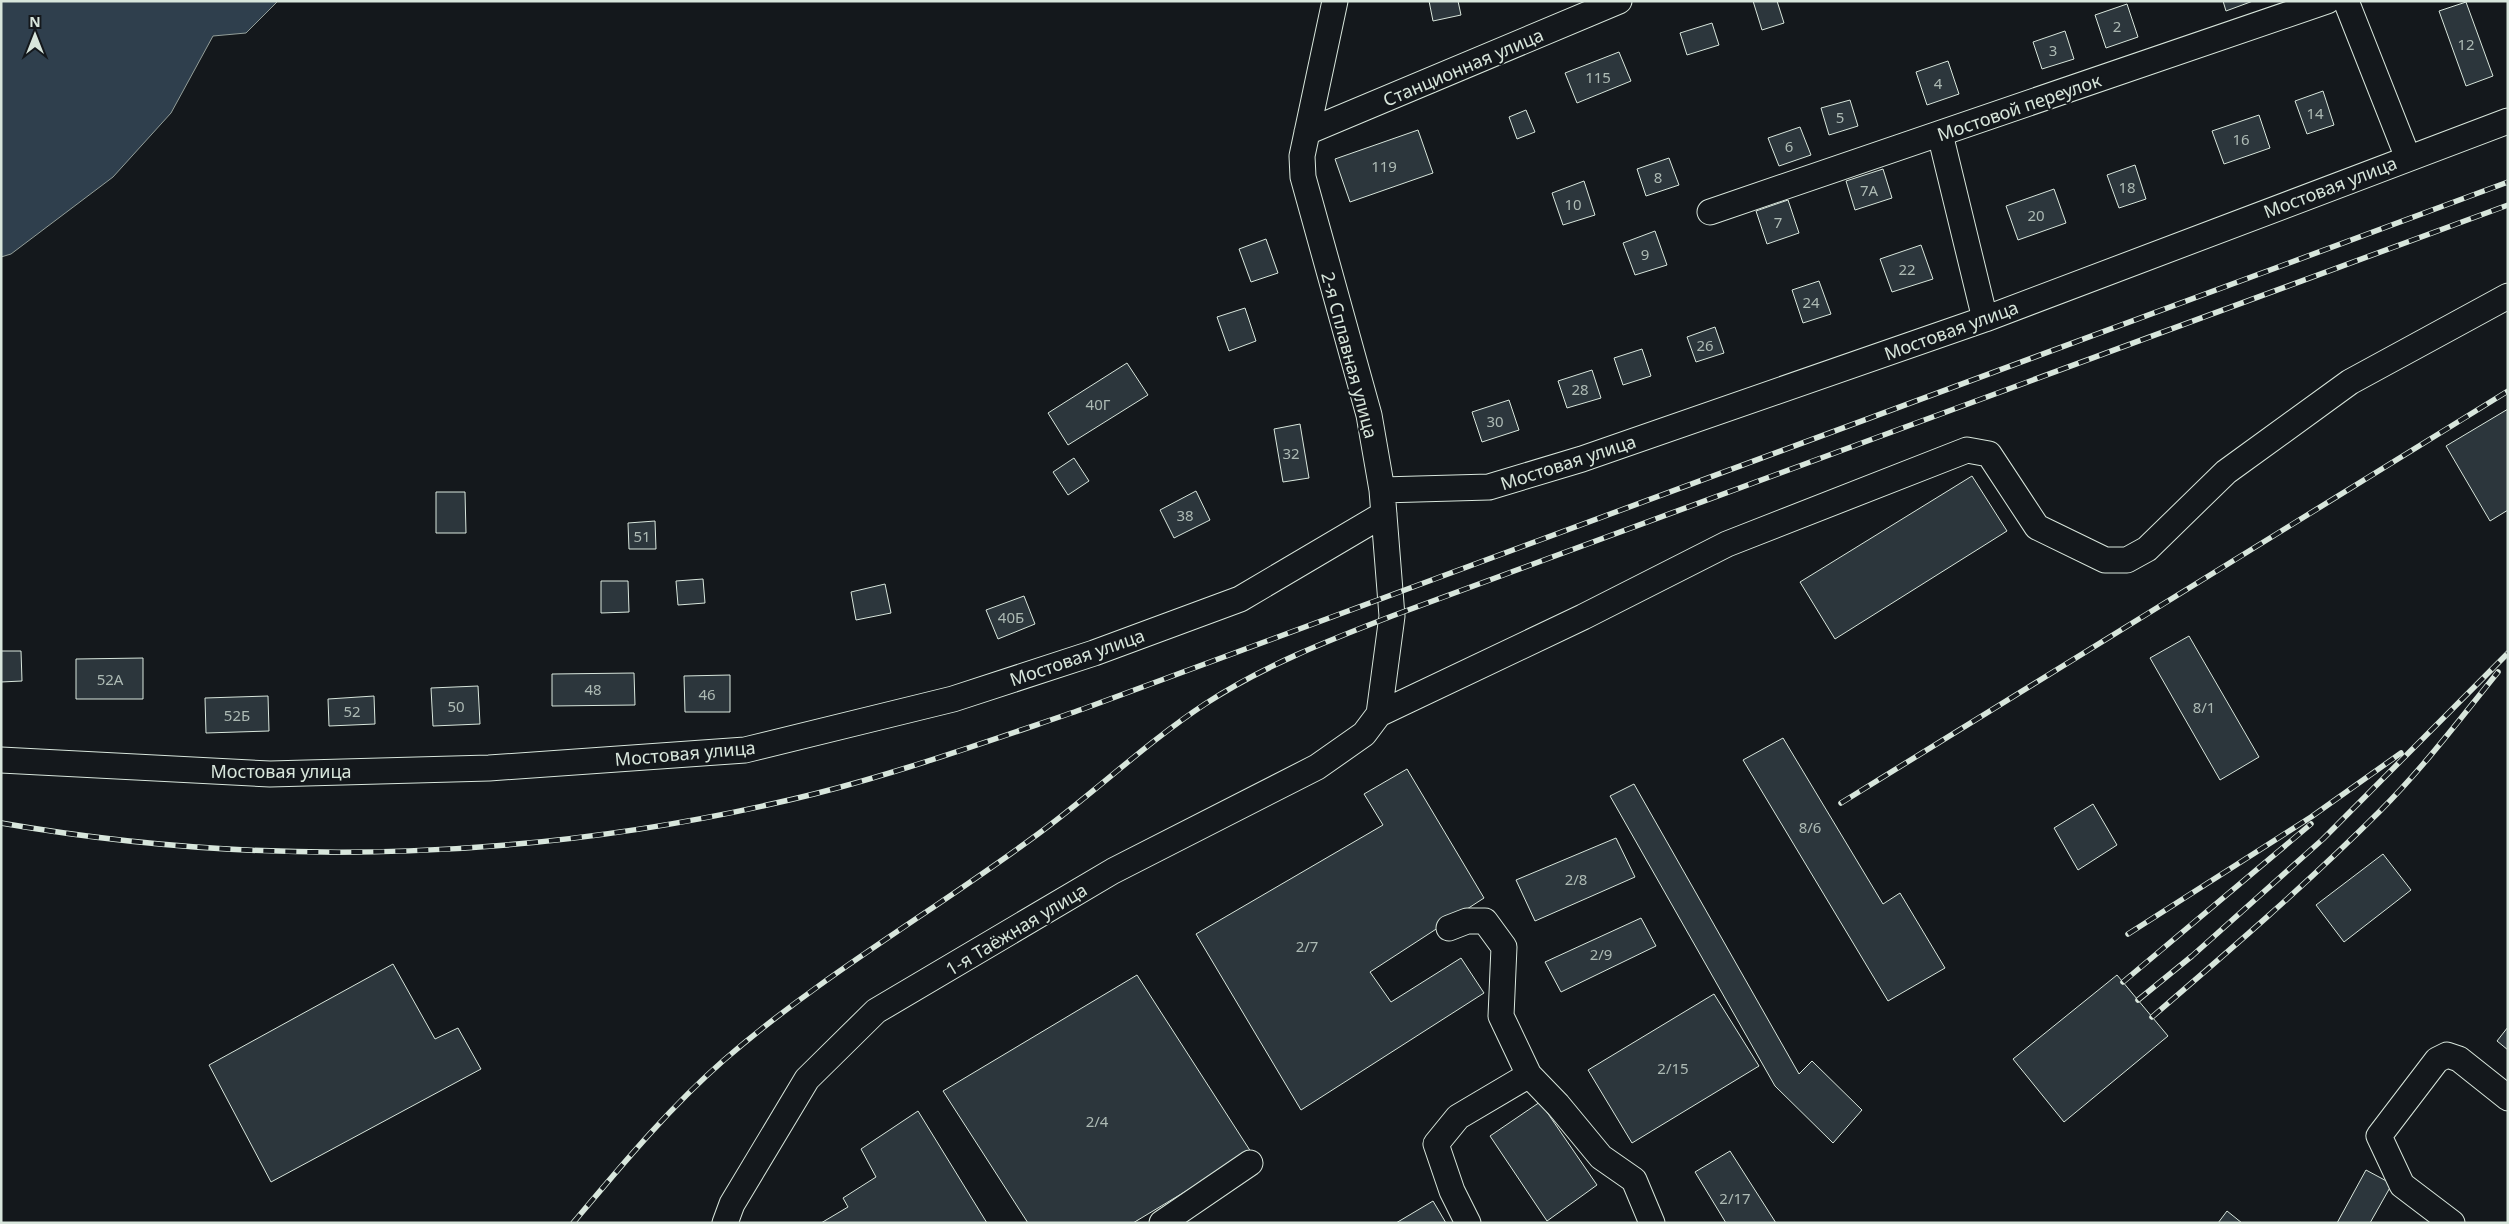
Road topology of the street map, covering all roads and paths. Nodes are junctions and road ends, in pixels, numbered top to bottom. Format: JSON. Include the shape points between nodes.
{"nodes":[{"id":1,"x":1336,"y":1,"type":"edge"},
{"id":2,"x":1619,"y":1,"type":"edge"},
{"id":3,"x":2327,"y":1,"type":"edge"},
{"id":4,"x":2346,"y":1,"type":"edge"},
{"id":5,"x":2508,"y":121,"type":"edge"},
{"id":6,"x":1307,"y":132,"type":"junction"},
{"id":7,"x":1940,"y":134,"type":"junction"},
{"id":8,"x":2408,"y":158,"type":"junction"},
{"id":9,"x":1710,"y":212,"type":"dead end"},
{"id":10,"x":2508,"y":296,"type":"edge"},
{"id":11,"x":1985,"y":319,"type":"junction"},
{"id":12,"x":1383,"y":502,"type":"junction"},
{"id":13,"x":1379,"y":714,"type":"junction"},
{"id":14,"x":1,"y":760,"type":"edge"},
{"id":15,"x":1449,"y":928,"type":"dead end"},
{"id":16,"x":1529,"y":1075,"type":"junction"},
{"id":17,"x":2508,"y":1098,"type":"edge"},
{"id":18,"x":1250,"y":1163,"type":"dead end"},
{"id":19,"x":725,"y":1223,"type":"edge"},
{"id":20,"x":1162,"y":1223,"type":"edge"},
{"id":21,"x":1468,"y":1223,"type":"edge"},
{"id":22,"x":1652,"y":1223,"type":"edge"},
{"id":23,"x":2452,"y":1223,"type":"edge"}],
"edges":[{"from":1,"to":6,"type":"street","name":"2-я Сплавная улица"},
{"from":2,"to":6,"type":"street","name":"Станционная улица"},
{"from":3,"to":7,"type":"street","name":"Мостовой переулок"},
{"from":4,"to":8,"type":"street"},
{"from":5,"to":8,"type":"street","name":"Мостовая улица"},
{"from":6,"to":12,"type":"street","name":"2-я Сплавная улица","via":[[1302,156],[1303,177],[1369,414]]},
{"from":7,"to":9,"type":"street","name":"Мостовой переулок"},
{"from":7,"to":11,"type":"street"},
{"from":8,"to":11,"type":"street","name":"Мостовая улица"},
{"from":10,"to":13,"type":"street","via":[[2350,382],[2226,472],[2147,549],[2127,560],[2105,560],[2037,527],[1989,454],[1967,450],[1727,544]]},
{"from":11,"to":12,"type":"street","name":"Мостовая улица","via":[[1582,459],[1490,487]]},
{"from":12,"to":13,"type":"street","name":"2-я Сплавная улица","via":[[1392,616]]},
{"from":12,"to":14,"type":"street","name":"Мостовая улица","via":[[1231,602],[1094,653],[953,699],[745,750],[489,768],[270,774]]},
{"from":13,"to":19,"type":"street","name":"1-я Таёжная улица","via":[[1364,734],[1317,767],[1113,872],[876,1012],[807,1079],[732,1204]]},
{"from":15,"to":16,"type":"street","via":[[1467,921],[1486,921],[1504,947],[1501,1016]]},
{"from":16,"to":21,"type":"street","via":[[1458,1117],[1436,1144]]},
{"from":16,"to":22,"type":"street","via":[[1601,1157],[1634,1180]]},
{"from":17,"to":23,"type":"street","via":[[2459,1059],[2447,1054],[2436,1060],[2379,1136],[2402,1185]]},
{"from":18,"to":20,"type":"street"}]}
